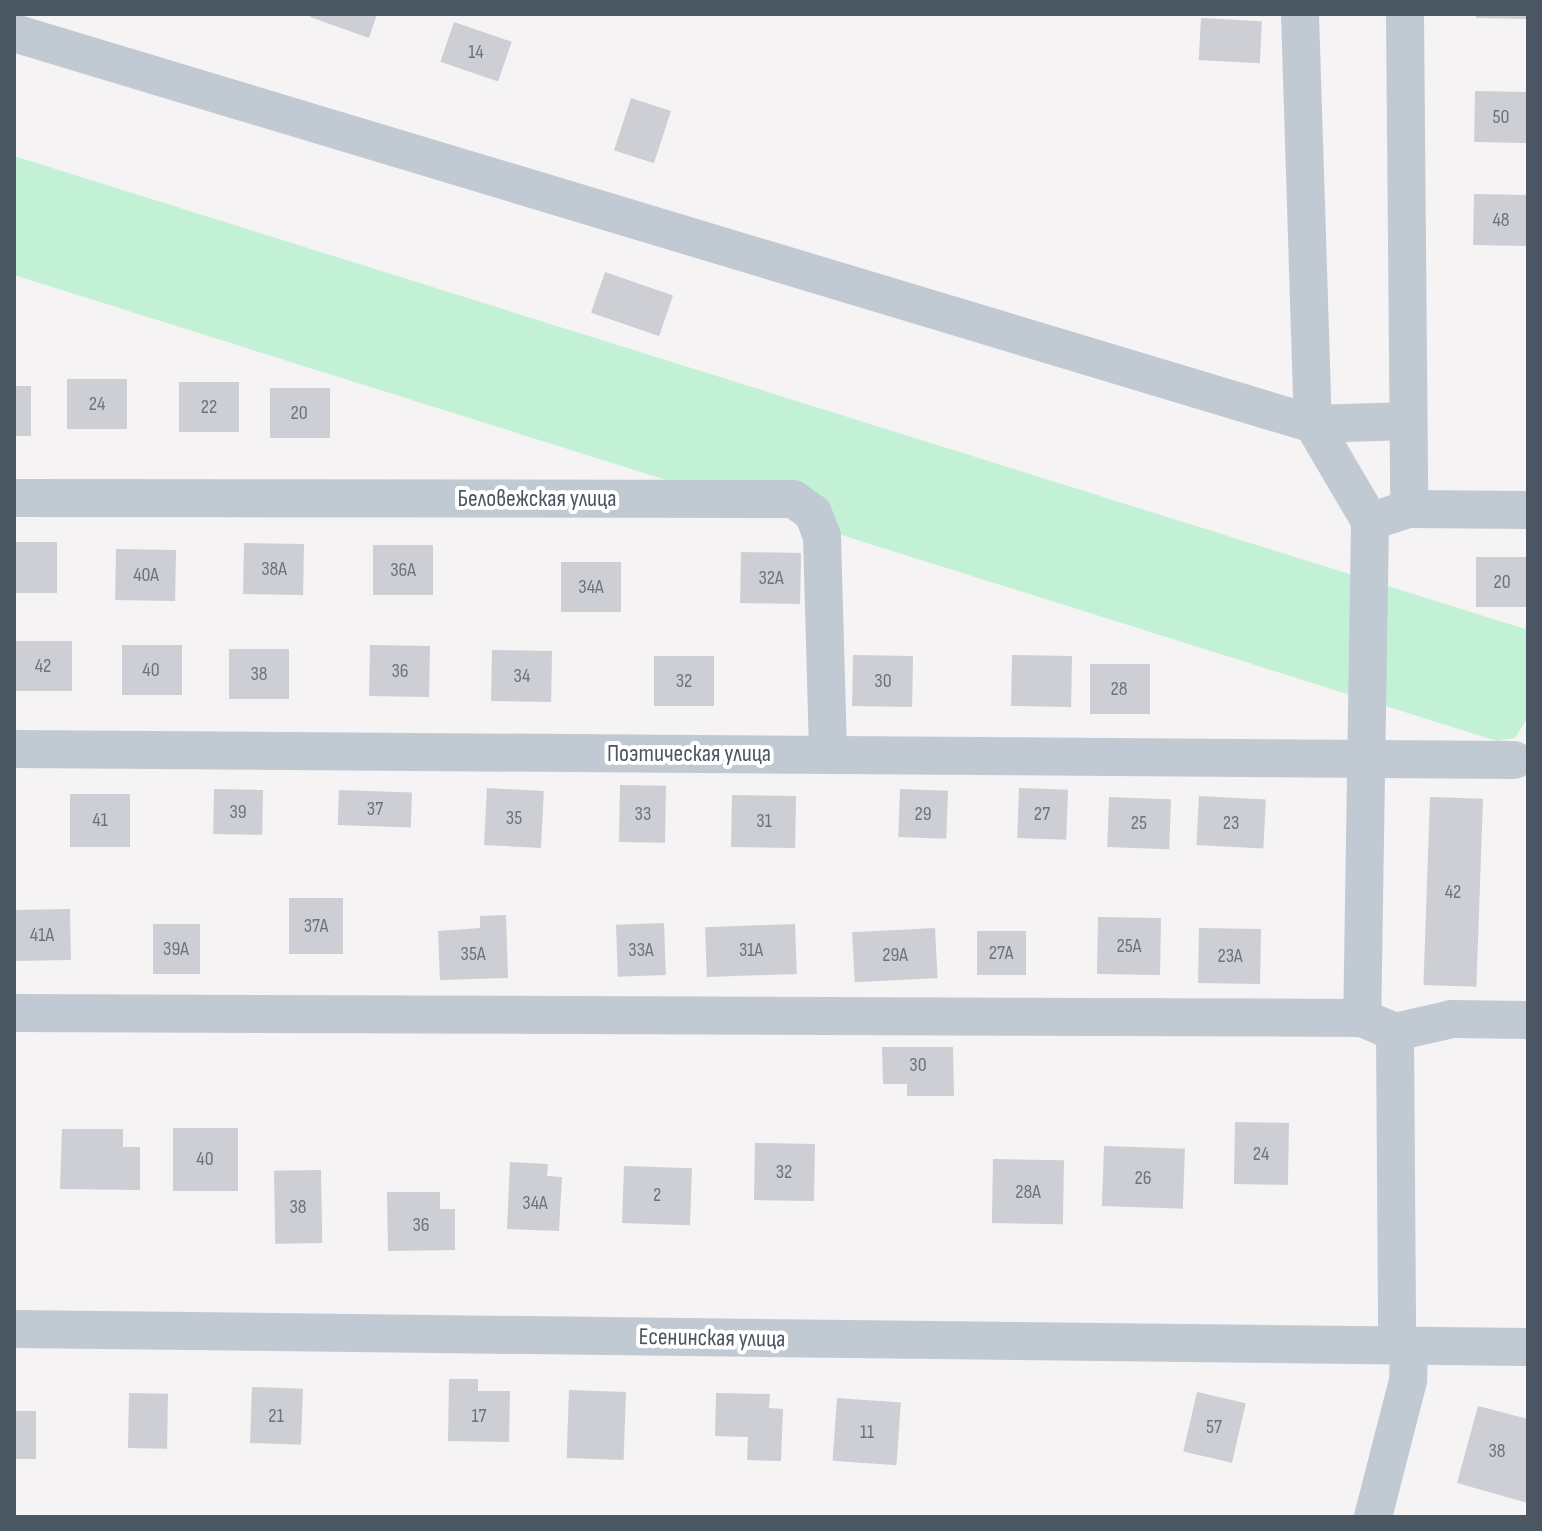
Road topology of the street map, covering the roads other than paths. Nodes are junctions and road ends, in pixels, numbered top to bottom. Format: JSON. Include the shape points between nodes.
{"nodes":[{"id":1,"x":1300,"y":14,"type":"edge"},
{"id":2,"x":1405,"y":14,"type":"edge"},
{"id":3,"x":14,"y":33,"type":"edge"},
{"id":4,"x":1408,"y":421,"type":"junction"},
{"id":5,"x":1313,"y":424,"type":"junction"},
{"id":6,"x":14,"y":498,"type":"edge"},
{"id":7,"x":1409,"y":509,"type":"junction"},
{"id":8,"x":1528,"y":510,"type":"edge"},
{"id":9,"x":1370,"y":521,"type":"junction"},
{"id":10,"x":14,"y":749,"type":"edge"},
{"id":11,"x":828,"y":754,"type":"junction"},
{"id":12,"x":1365,"y":756,"type":"junction"},
{"id":13,"x":1514,"y":760,"type":"dead end"},
{"id":14,"x":14,"y":1013,"type":"edge"},
{"id":15,"x":1528,"y":1020,"type":"edge"},
{"id":16,"x":1378,"y":1025,"type":"junction"},
{"id":17,"x":14,"y":1329,"type":"edge"},
{"id":18,"x":1403,"y":1347,"type":"junction"},
{"id":19,"x":1528,"y":1347,"type":"edge"},
{"id":20,"x":1373,"y":1517,"type":"edge"}],
"edges":[{"from":1,"to":5,"type":"street"},
{"from":2,"to":4,"type":"street"},
{"from":3,"to":5,"type":"street"},
{"from":4,"to":5,"type":"street"},
{"from":4,"to":7,"type":"street"},
{"from":5,"to":9,"type":"street"},
{"from":6,"to":11,"type":"street","name":"Беловежская улица","via":[[793,499],[813,513],[822,536]]},
{"from":7,"to":8,"type":"street"},
{"from":7,"to":9,"type":"street"},
{"from":9,"to":12,"type":"street"},
{"from":10,"to":11,"type":"street","name":"Поэтическая улица"},
{"from":11,"to":12,"type":"street","name":"Поэтическая улица"},
{"from":12,"to":13,"type":"street","name":"Поэтическая улица"},
{"from":12,"to":16,"type":"street"},
{"from":14,"to":16,"type":"street"},
{"from":15,"to":16,"type":"street"},
{"from":16,"to":18,"type":"street"},
{"from":17,"to":18,"type":"street","name":"Есенинская улица"},
{"from":18,"to":19,"type":"street","name":"Есенинская улица"},
{"from":18,"to":20,"type":"street","via":[[1408,1381]]}]}
